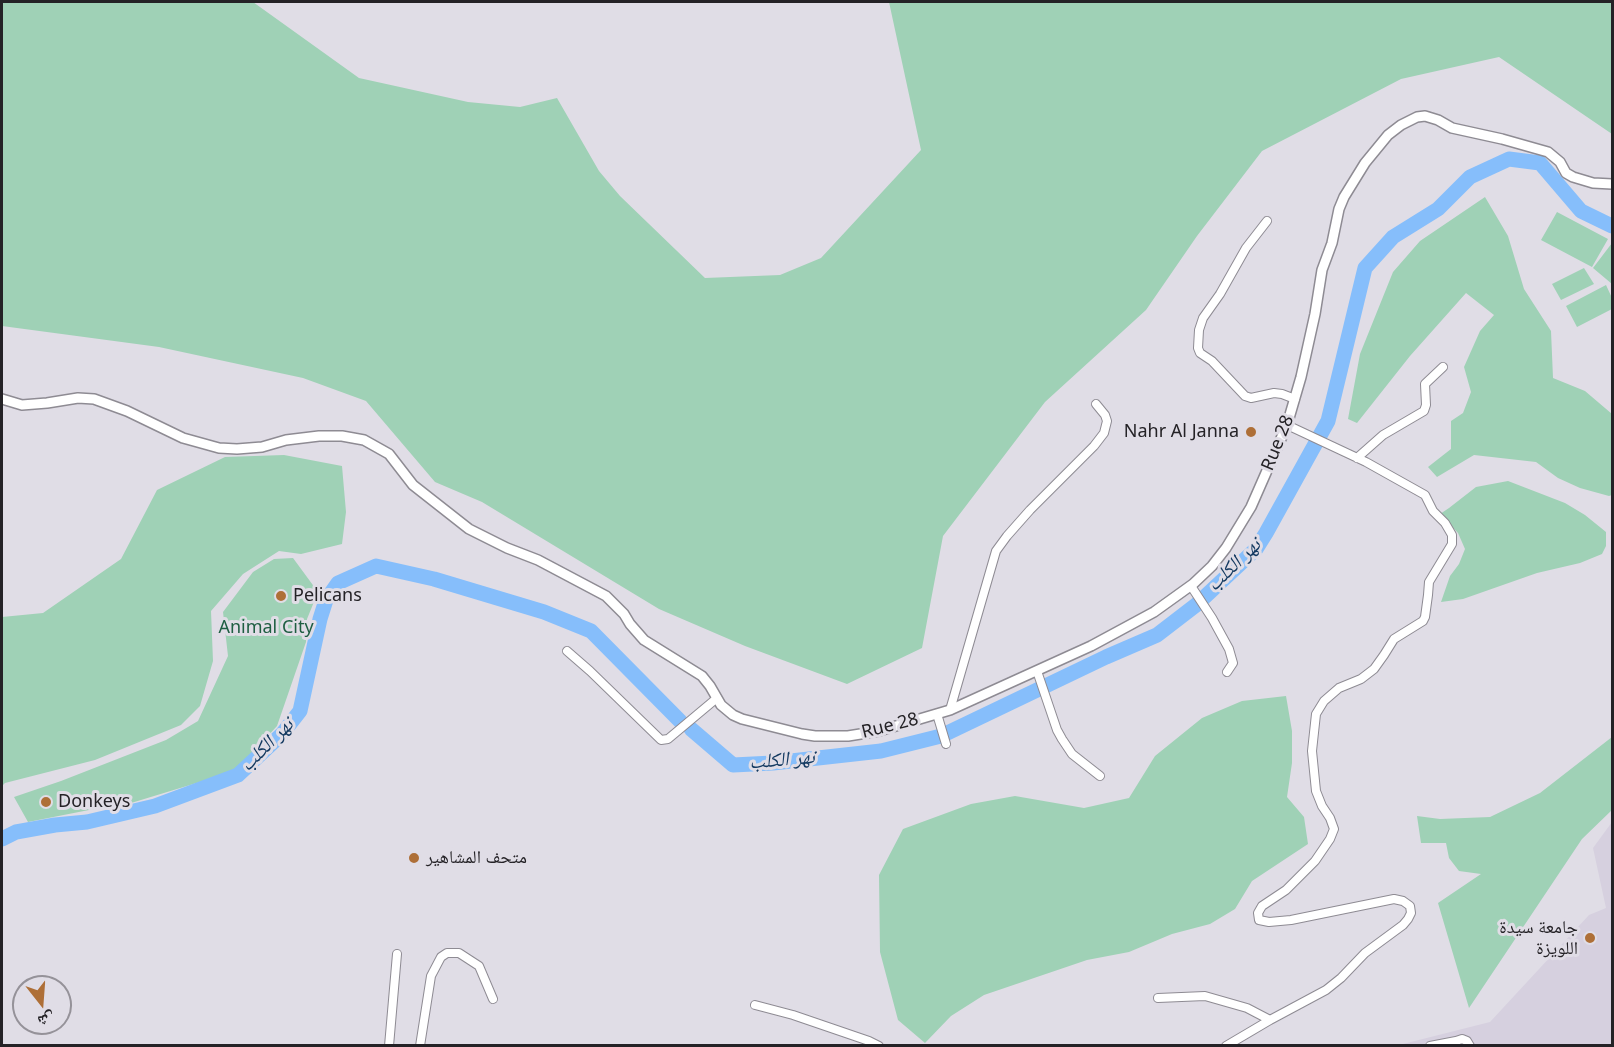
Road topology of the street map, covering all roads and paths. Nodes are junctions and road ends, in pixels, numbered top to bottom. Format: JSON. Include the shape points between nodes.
{"nodes":[{"id":1,"x":1612,"y":184,"type":"edge"},
{"id":2,"x":1267,"y":221,"type":"dead end"},
{"id":3,"x":1443,"y":367,"type":"dead end"},
{"id":4,"x":2,"y":399,"type":"edge"},
{"id":5,"x":1295,"y":399,"type":"junction"},
{"id":6,"x":1096,"y":404,"type":"dead end"},
{"id":7,"x":1287,"y":424,"type":"junction"},
{"id":8,"x":1357,"y":458,"type":"junction"},
{"id":9,"x":1193,"y":589,"type":"junction"},
{"id":10,"x":567,"y":651,"type":"dead end"},
{"id":11,"x":1037,"y":671,"type":"junction"},
{"id":12,"x":1227,"y":672,"type":"dead end"},
{"id":13,"x":717,"y":698,"type":"junction"},
{"id":14,"x":950,"y":710,"type":"junction"},
{"id":15,"x":937,"y":716,"type":"junction"},
{"id":16,"x":946,"y":744,"type":"dead end"},
{"id":17,"x":1100,"y":776,"type":"dead end"},
{"id":18,"x":397,"y":954,"type":"dead end"},
{"id":19,"x":1158,"y":998,"type":"dead end"},
{"id":20,"x":493,"y":999,"type":"dead end"},
{"id":21,"x":755,"y":1005,"type":"dead end"},
{"id":22,"x":1270,"y":1020,"type":"junction"},
{"id":23,"x":1454,"y":1043,"type":"edge"},
{"id":24,"x":389,"y":1046,"type":"edge"},
{"id":25,"x":420,"y":1046,"type":"edge"},
{"id":26,"x":879,"y":1046,"type":"edge"},
{"id":27,"x":1226,"y":1046,"type":"edge"},
{"id":28,"x":1430,"y":1046,"type":"edge"},
{"id":29,"x":1470,"y":1046,"type":"edge"}],
"edges":[{"from":1,"to":5,"type":"street","name":"Rue 28","via":[[1573,177],[1548,152],[1452,128],[1425,116],[1401,125],[1365,164],[1339,209]]},
{"from":2,"to":5,"type":"street","via":[[1203,318],[1198,348],[1245,396],[1274,393]]},
{"from":3,"to":8,"type":"street","via":[[1425,384],[1424,411],[1383,435]]},
{"from":4,"to":13,"type":"street","name":"Rue 28","via":[[22,405],[94,399],[200,444],[237,449],[319,436],[342,435],[364,440],[389,454],[413,485],[469,529],[606,596],[644,640],[702,676]]},
{"from":5,"to":7,"type":"street","name":"Rue 28"},
{"from":6,"to":14,"type":"street","via":[[1107,421],[1104,433],[1029,510],[996,551]]},
{"from":7,"to":8,"type":"street"},
{"from":7,"to":9,"type":"street","name":"Rue 28","via":[[1240,527]]},
{"from":8,"to":22,"type":"street","via":[[1425,495],[1452,535],[1452,544],[1428,582],[1423,621],[1394,639],[1374,669],[1339,688],[1316,714],[1312,751],[1316,790],[1334,830],[1315,861],[1258,913],[1259,920],[1291,920],[1394,899],[1408,902],[1411,913],[1403,925],[1365,953],[1333,985]]},
{"from":9,"to":11,"type":"street","name":"Rue 28","via":[[1129,627]]},
{"from":9,"to":12,"type":"street","via":[[1232,656],[1233,663]]},
{"from":10,"to":13,"type":"street","via":[[662,740]]},
{"from":11,"to":14,"type":"street","name":"Rue 28"},
{"from":11,"to":17,"type":"street","via":[[1062,739],[1072,753]]},
{"from":13,"to":15,"type":"street","name":"Rue 28","via":[[727,711],[742,719],[815,736],[879,731]]},
{"from":14,"to":15,"type":"street","name":"Rue 28"},
{"from":15,"to":16,"type":"street"},
{"from":18,"to":24,"type":"street"},
{"from":19,"to":22,"type":"street","via":[[1205,996],[1247,1008]]},
{"from":20,"to":25,"type":"street","via":[[479,966],[459,953],[447,953],[431,976]]},
{"from":21,"to":26,"type":"street"},
{"from":22,"to":27,"type":"street"},
{"from":23,"to":28,"type":"street"},
{"from":23,"to":29,"type":"street","via":[[1462,1039]]}]}
